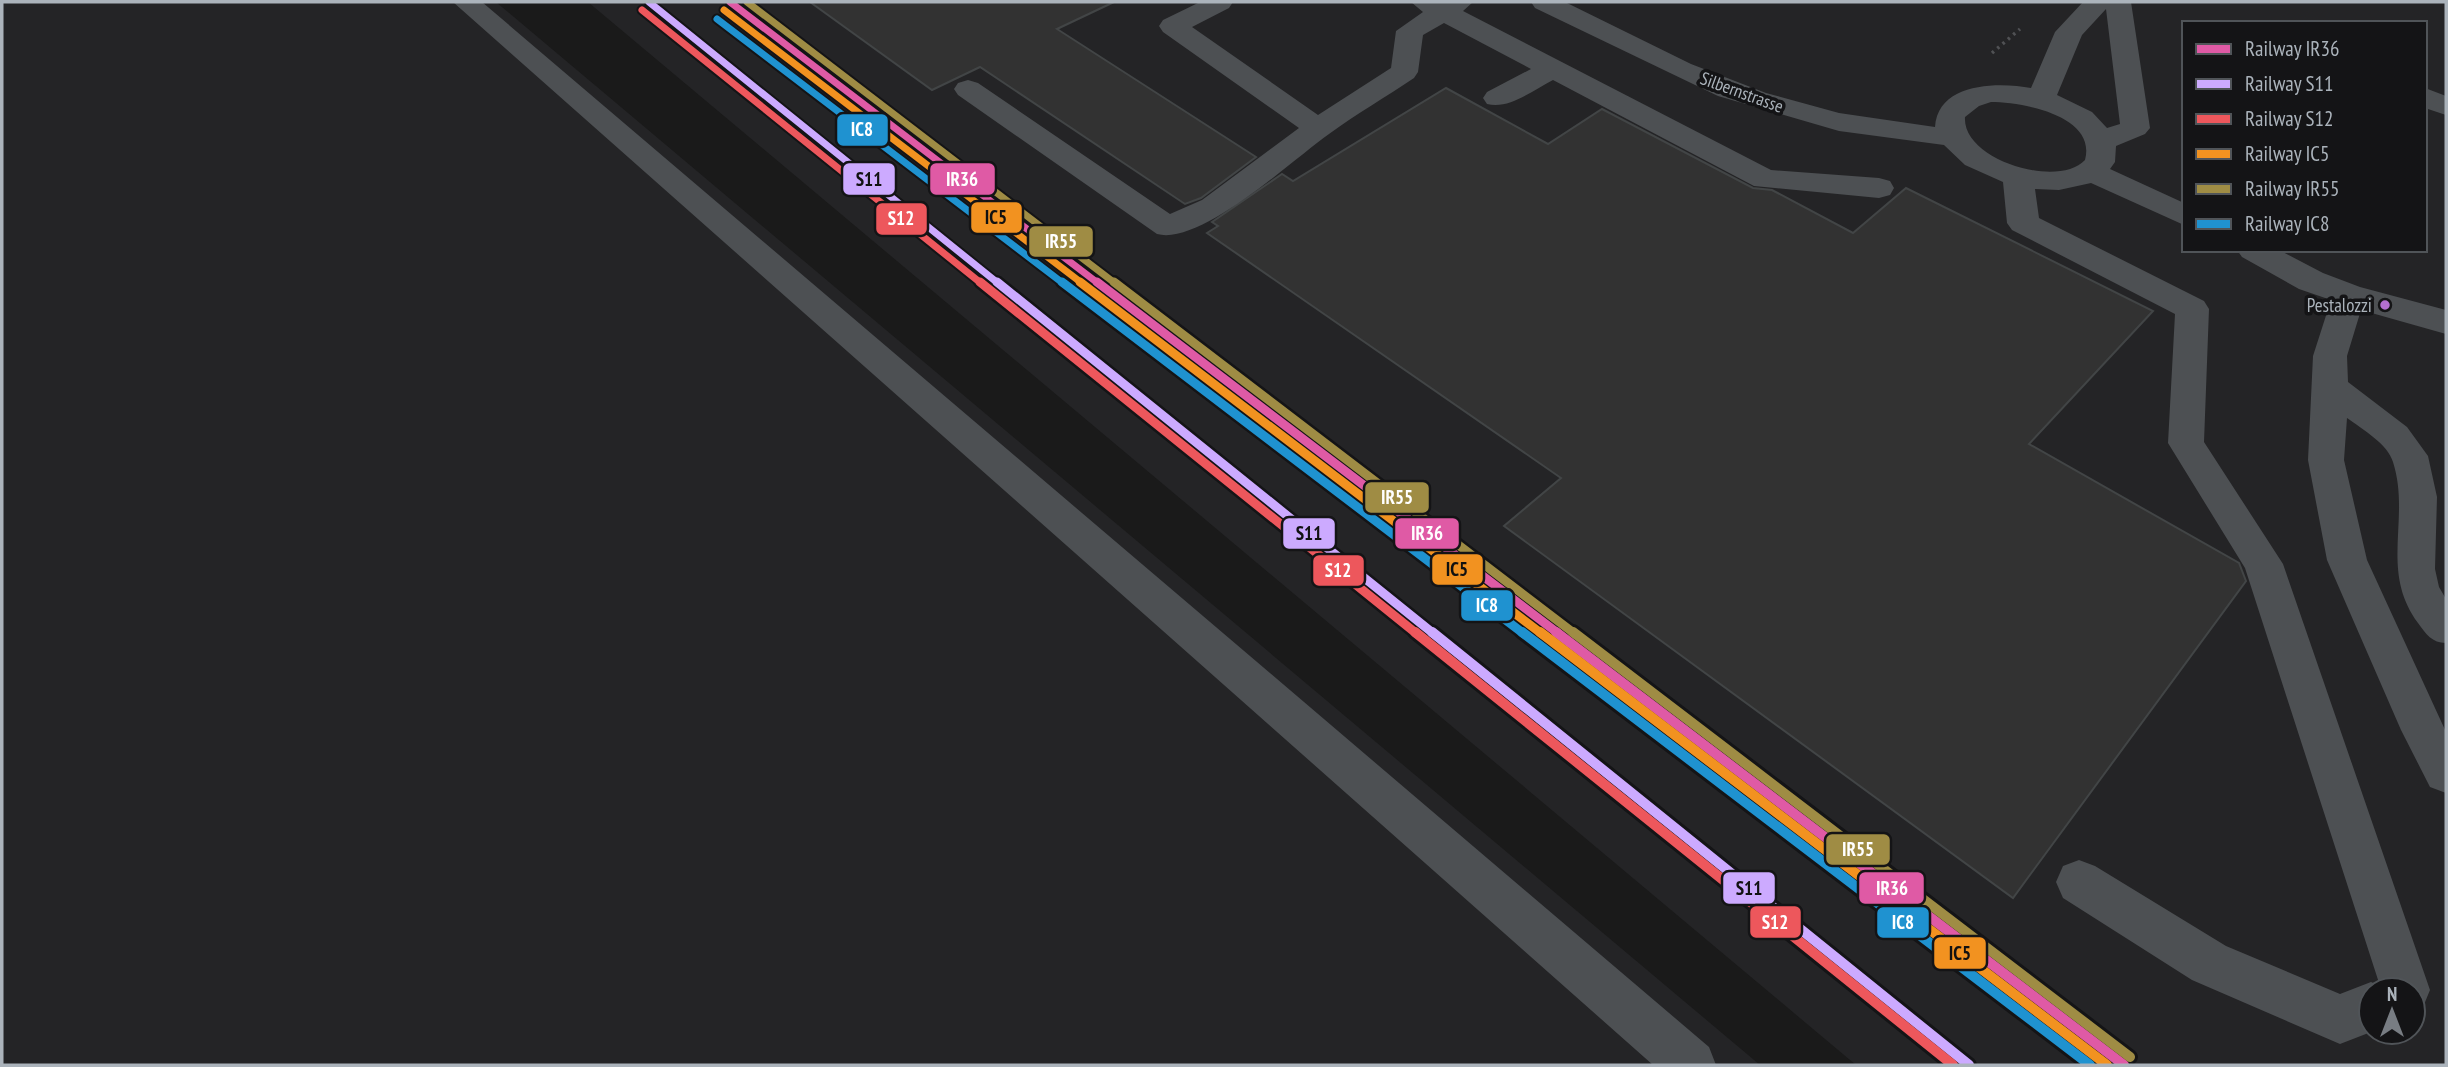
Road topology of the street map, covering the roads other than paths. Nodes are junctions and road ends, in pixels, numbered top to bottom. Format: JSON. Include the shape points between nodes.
{"nodes":[{"id":1,"x":466,"y":2,"type":"edge"},
{"id":2,"x":1220,"y":2,"type":"edge"},
{"id":3,"x":1544,"y":2,"type":"edge"},
{"id":4,"x":2118,"y":2,"type":"edge"},
{"id":5,"x":1443,"y":5,"type":"edge"},
{"id":6,"x":2090,"y":8,"type":"edge"},
{"id":7,"x":1554,"y":68,"type":"junction"},
{"id":8,"x":968,"y":89,"type":"dead end"},
{"id":9,"x":1497,"y":98,"type":"dead end"},
{"id":10,"x":2427,"y":98,"type":"edge"},
{"id":11,"x":2041,"y":99,"type":"junction"},
{"id":12,"x":2446,"y":106,"type":"edge"},
{"id":13,"x":1318,"y":128,"type":"junction"},
{"id":14,"x":1953,"y":137,"type":"junction"},
{"id":15,"x":2102,"y":141,"type":"junction"},
{"id":16,"x":2092,"y":172,"type":"junction"},
{"id":17,"x":2017,"y":176,"type":"junction"},
{"id":18,"x":1879,"y":188,"type":"dead end"},
{"id":19,"x":2182,"y":214,"type":"edge"},
{"id":20,"x":2257,"y":252,"type":"edge"},
{"id":21,"x":2349,"y":295,"type":"junction"},
{"id":22,"x":2446,"y":321,"type":"edge"},
{"id":23,"x":2331,"y":388,"type":"junction"},
{"id":24,"x":2444,"y":627,"type":"dead end"},
{"id":25,"x":2446,"y":773,"type":"edge"},
{"id":26,"x":2078,"y":882,"type":"dead end"},
{"id":27,"x":2401,"y":976,"type":"edge"},
{"id":28,"x":2357,"y":1012,"type":"edge"},
{"id":29,"x":1691,"y":1065,"type":"edge"}],
"edges":[{"from":1,"to":29,"type":"street"},
{"from":2,"to":13,"type":"street","via":[[1173,26]]},
{"from":3,"to":14,"type":"street","name":"Silbernstrasse","via":[[1738,93],[1855,126]]},
{"from":4,"to":15,"type":"street","via":[[2135,128]]},
{"from":5,"to":7,"type":"street"},
{"from":5,"to":13,"type":"street","via":[[1409,31],[1404,72]]},
{"from":6,"to":11,"type":"street","via":[[2059,51]]},
{"from":7,"to":9,"type":"street"},
{"from":7,"to":18,"type":"street","via":[[1765,179]]},
{"from":8,"to":13,"type":"street","via":[[1168,227],[1213,207]]},
{"from":10,"to":12,"type":"street"},
{"from":11,"to":14,"type":"street","via":[[2014,93],[1967,98],[1953,108],[1948,121]]},
{"from":11,"to":15,"type":"street","via":[[2068,109]]},
{"from":14,"to":17,"type":"street","via":[[1979,160]]},
{"from":15,"to":16,"type":"street","via":[[2101,163]]},
{"from":16,"to":17,"type":"street","via":[[2072,180]]},
{"from":16,"to":19,"type":"street"},
{"from":17,"to":27,"type":"street","via":[[2023,223],[2192,309],[2186,443],[2263,564]]},
{"from":20,"to":21,"type":"street"},
{"from":21,"to":22,"type":"street"},
{"from":21,"to":23,"type":"street","via":[[2330,356]]},
{"from":23,"to":24,"type":"street","via":[[2409,454],[2419,493],[2413,564],[2425,606]]},
{"from":23,"to":25,"type":"street","via":[[2326,460],[2347,560]]},
{"from":26,"to":28,"type":"street","via":[[2209,963],[2340,1019]]}]}
